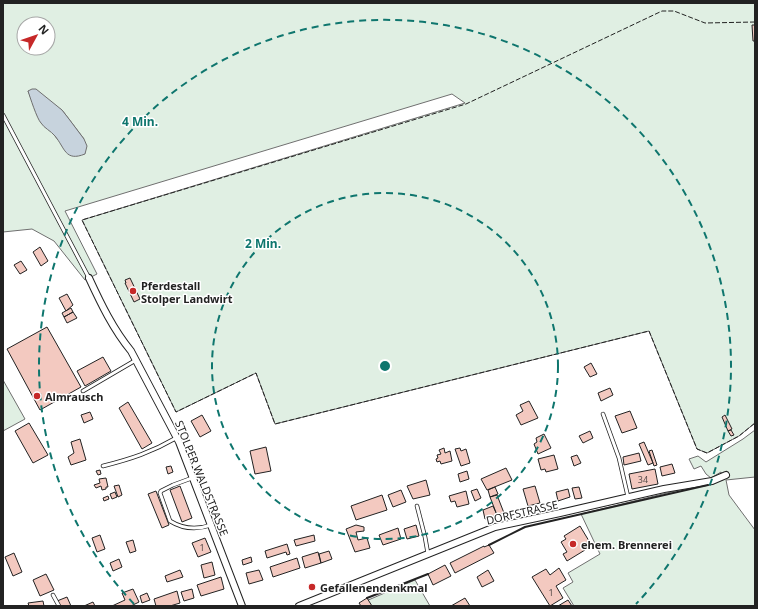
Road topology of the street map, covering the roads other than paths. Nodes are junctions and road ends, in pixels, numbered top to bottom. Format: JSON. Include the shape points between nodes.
{"nodes":[{"id":1,"x":3,"y":115,"type":"edge"},
{"id":2,"x":89,"y":278,"type":"joint"},
{"id":3,"x":136,"y":360,"type":"junction"},
{"id":4,"x":83,"y":391,"type":"dead end"},
{"id":5,"x":603,"y":414,"type":"dead end"},
{"id":6,"x":176,"y":438,"type":"junction"},
{"id":7,"x":104,"y":466,"type":"dead end"},
{"id":8,"x":726,"y":475,"type":"dead end"},
{"id":9,"x":193,"y":478,"type":"junction"},
{"id":10,"x":628,"y":497,"type":"junction"},
{"id":11,"x":417,"y":506,"type":"dead end"},
{"id":12,"x":211,"y":525,"type":"junction"},
{"id":13,"x":428,"y":554,"type":"junction"},
{"id":14,"x":54,"y":595,"type":"dead end"},
{"id":15,"x":59,"y":606,"type":"edge"},
{"id":16,"x":242,"y":606,"type":"edge"},
{"id":17,"x":299,"y":606,"type":"edge"}],
"edges":[{"from":1,"to":2,"type":"lane"},
{"from":2,"to":3,"type":"street","name":"STOLPER WALDSTRASSE","via":[[109,319]]},
{"from":3,"to":4,"type":"lane"},
{"from":3,"to":6,"type":"street","name":"STOLPER WALDSTRASSE"},
{"from":5,"to":10,"type":"lane","via":[[619,458]]},
{"from":6,"to":7,"type":"lane","via":[[137,457]]},
{"from":6,"to":9,"type":"street","name":"STOLPER WALDSTRASSE"},
{"from":8,"to":10,"type":"street","name":"DORFSTRASSE","via":[[712,481]]},
{"from":9,"to":12,"type":"street","name":"STOLPER WALDSTRASSE"},
{"from":9,"to":12,"type":"lane","via":[[161,491],[170,521],[190,528]]},
{"from":10,"to":13,"type":"street","name":"DORFSTRASSE","via":[[495,527]]},
{"from":11,"to":13,"type":"lane"},
{"from":12,"to":16,"type":"street","name":"STOLPER WALDSTRASSE"},
{"from":13,"to":17,"type":"street","name":"DORFSTRASSE"},
{"from":14,"to":15,"type":"lane"}]}
